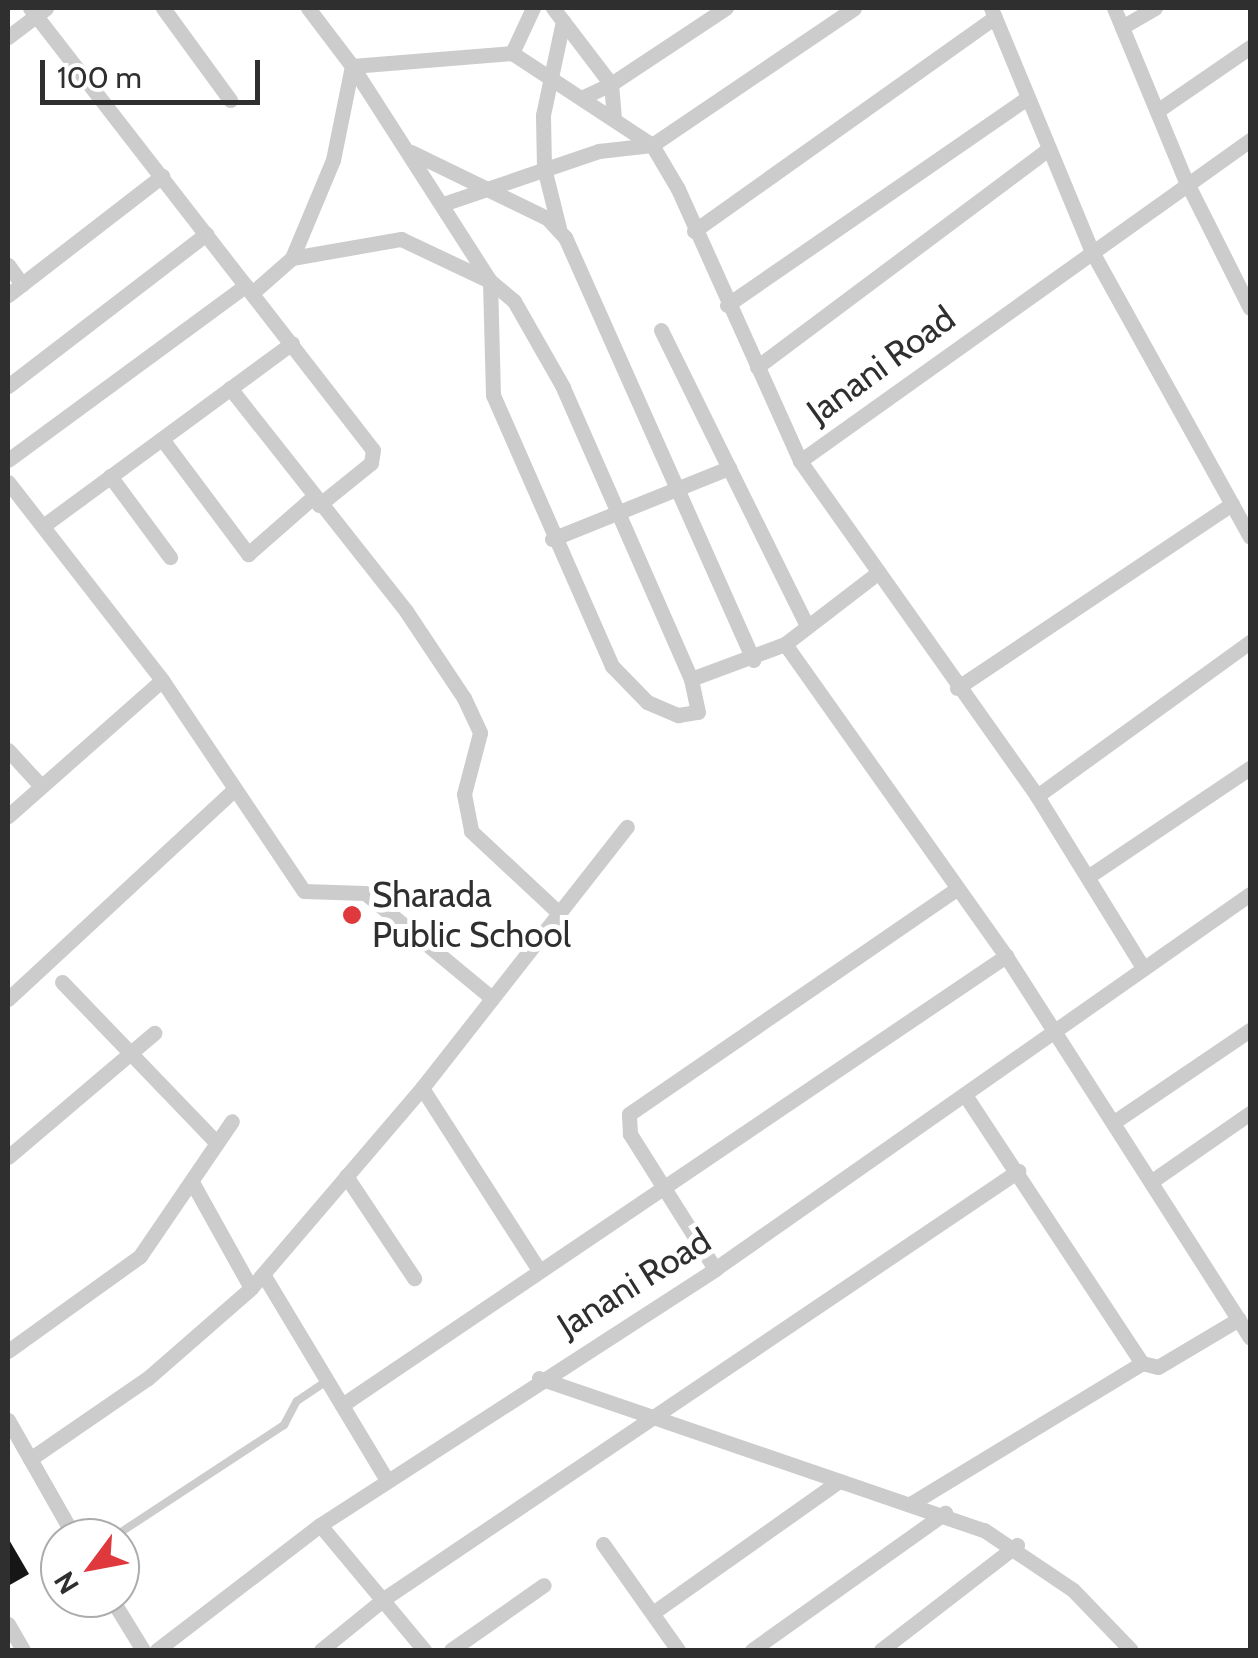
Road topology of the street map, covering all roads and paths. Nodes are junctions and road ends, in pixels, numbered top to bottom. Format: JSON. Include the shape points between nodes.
{"nodes":[{"id":1,"x":163,"y":8,"type":"edge"},
{"id":2,"x":308,"y":8,"type":"edge"},
{"id":3,"x":533,"y":8,"type":"edge"},
{"id":4,"x":552,"y":8,"type":"edge"},
{"id":5,"x":726,"y":8,"type":"edge"},
{"id":6,"x":854,"y":8,"type":"edge"},
{"id":7,"x":1114,"y":8,"type":"edge"},
{"id":8,"x":1155,"y":8,"type":"edge"},
{"id":9,"x":37,"y":10,"type":"edge"},
{"id":10,"x":993,"y":12,"type":"edge"},
{"id":11,"x":563,"y":22,"type":"junction"},
{"id":12,"x":1122,"y":28,"type":"junction"},
{"id":13,"x":8,"y":37,"type":"edge"},
{"id":14,"x":1250,"y":47,"type":"edge"},
{"id":15,"x":512,"y":53,"type":"junction"},
{"id":16,"x":352,"y":66,"type":"junction"},
{"id":17,"x":547,"y":78,"type":"junction"},
{"id":18,"x":610,"y":84,"type":"junction"},
{"id":19,"x":580,"y":98,"type":"junction"},
{"id":20,"x":1028,"y":98,"type":"junction"},
{"id":21,"x":230,"y":100,"type":"dead end"},
{"id":22,"x":1157,"y":110,"type":"junction"},
{"id":23,"x":614,"y":118,"type":"junction"},
{"id":24,"x":1249,"y":143,"type":"edge"},
{"id":25,"x":652,"y":146,"type":"junction"},
{"id":26,"x":408,"y":150,"type":"junction"},
{"id":27,"x":1046,"y":150,"type":"junction"},
{"id":28,"x":544,"y":168,"type":"junction"},
{"id":29,"x":162,"y":176,"type":"junction"},
{"id":30,"x":1185,"y":179,"type":"junction"},
{"id":31,"x":482,"y":186,"type":"junction"},
{"id":32,"x":443,"y":204,"type":"junction"},
{"id":33,"x":559,"y":230,"type":"junction"},
{"id":34,"x":694,"y":231,"type":"junction"},
{"id":35,"x":206,"y":234,"type":"junction"},
{"id":36,"x":1091,"y":250,"type":"junction"},
{"id":37,"x":292,"y":258,"type":"junction"},
{"id":38,"x":8,"y":265,"type":"edge"},
{"id":39,"x":490,"y":281,"type":"junction"},
{"id":40,"x":22,"y":284,"type":"junction"},
{"id":41,"x":250,"y":289,"type":"junction"},
{"id":42,"x":8,"y":295,"type":"edge"},
{"id":43,"x":728,"y":306,"type":"junction"},
{"id":44,"x":1250,"y":308,"type":"edge"},
{"id":45,"x":661,"y":330,"type":"dead end"},
{"id":46,"x":292,"y":343,"type":"junction"},
{"id":47,"x":757,"y":367,"type":"junction"},
{"id":48,"x":8,"y":386,"type":"edge"},
{"id":49,"x":230,"y":388,"type":"junction"},
{"id":50,"x":162,"y":439,"type":"junction"},
{"id":51,"x":8,"y":460,"type":"edge"},
{"id":52,"x":800,"y":461,"type":"junction"},
{"id":53,"x":730,"y":468,"type":"junction"},
{"id":54,"x":110,"y":476,"type":"junction"},
{"id":55,"x":8,"y":482,"type":"edge"},
{"id":56,"x":683,"y":490,"type":"junction"},
{"id":57,"x":316,"y":501,"type":"junction"},
{"id":58,"x":1232,"y":504,"type":"junction"},
{"id":59,"x":620,"y":514,"type":"junction"},
{"id":60,"x":43,"y":526,"type":"junction"},
{"id":61,"x":1250,"y":537,"type":"edge"},
{"id":62,"x":552,"y":539,"type":"junction"},
{"id":63,"x":170,"y":557,"type":"dead end"},
{"id":64,"x":880,"y":572,"type":"junction"},
{"id":65,"x":807,"y":626,"type":"junction"},
{"id":66,"x":1250,"y":642,"type":"edge"},
{"id":67,"x":786,"y":644,"type":"junction"},
{"id":68,"x":753,"y":660,"type":"junction"},
{"id":69,"x":692,"y":679,"type":"junction"},
{"id":70,"x":162,"y":680,"type":"junction"},
{"id":71,"x":956,"y":688,"type":"junction"},
{"id":72,"x":8,"y":750,"type":"edge"},
{"id":73,"x":1250,"y":768,"type":"edge"},
{"id":74,"x":41,"y":786,"type":"junction"},
{"id":75,"x":235,"y":790,"type":"junction"},
{"id":76,"x":1037,"y":796,"type":"junction"},
{"id":77,"x":8,"y":816,"type":"edge"},
{"id":78,"x":627,"y":827,"type":"dead end"},
{"id":79,"x":1089,"y":876,"type":"junction"},
{"id":80,"x":954,"y":892,"type":"junction"},
{"id":81,"x":1250,"y":894,"type":"edge"},
{"id":82,"x":560,"y":914,"type":"junction"},
{"id":83,"x":1006,"y":956,"type":"junction"},
{"id":84,"x":1142,"y":966,"type":"junction"},
{"id":85,"x":62,"y":982,"type":"dead end"},
{"id":86,"x":492,"y":998,"type":"junction"},
{"id":87,"x":8,"y":999,"type":"edge"},
{"id":88,"x":1250,"y":1030,"type":"edge"},
{"id":89,"x":1054,"y":1031,"type":"junction"},
{"id":90,"x":154,"y":1033,"type":"dead end"},
{"id":91,"x":130,"y":1054,"type":"junction"},
{"id":92,"x":422,"y":1088,"type":"junction"},
{"id":93,"x":968,"y":1098,"type":"junction"},
{"id":94,"x":1250,"y":1113,"type":"edge"},
{"id":95,"x":232,"y":1121,"type":"dead end"},
{"id":96,"x":1114,"y":1122,"type":"junction"},
{"id":97,"x":217,"y":1143,"type":"junction"},
{"id":98,"x":8,"y":1157,"type":"edge"},
{"id":99,"x":1018,"y":1171,"type":"junction"},
{"id":100,"x":346,"y":1176,"type":"junction"},
{"id":101,"x":1152,"y":1181,"type":"junction"},
{"id":102,"x":192,"y":1182,"type":"junction"},
{"id":103,"x":661,"y":1186,"type":"junction"},
{"id":104,"x":539,"y":1270,"type":"junction"},
{"id":105,"x":715,"y":1270,"type":"junction"},
{"id":106,"x":262,"y":1274,"type":"junction"},
{"id":107,"x":414,"y":1278,"type":"dead end"},
{"id":108,"x":251,"y":1288,"type":"junction"},
{"id":109,"x":1238,"y":1319,"type":"junction"},
{"id":110,"x":1250,"y":1338,"type":"edge"},
{"id":111,"x":8,"y":1351,"type":"edge"},
{"id":112,"x":1142,"y":1363,"type":"junction"},
{"id":113,"x":539,"y":1378,"type":"junction"},
{"id":114,"x":328,"y":1381,"type":"junction"},
{"id":115,"x":342,"y":1405,"type":"junction"},
{"id":116,"x":8,"y":1420,"type":"edge"},
{"id":117,"x":651,"y":1420,"type":"junction"},
{"id":118,"x":30,"y":1459,"type":"junction"},
{"id":119,"x":387,"y":1480,"type":"junction"},
{"id":120,"x":839,"y":1481,"type":"junction"},
{"id":121,"x":912,"y":1503,"type":"junction"},
{"id":122,"x":946,"y":1513,"type":"junction"},
{"id":123,"x":64,"y":1518,"type":"edge"},
{"id":124,"x":140,"y":1520,"type":"edge"},
{"id":125,"x":320,"y":1525,"type":"junction"},
{"id":126,"x":602,"y":1544,"type":"dead end"},
{"id":127,"x":1017,"y":1545,"type":"junction"},
{"id":128,"x":544,"y":1585,"type":"dead end"},
{"id":129,"x":385,"y":1598,"type":"junction"},
{"id":130,"x":654,"y":1612,"type":"junction"},
{"id":131,"x":123,"y":1618,"type":"edge"},
{"id":132,"x":8,"y":1624,"type":"edge"},
{"id":133,"x":17,"y":1648,"type":"edge"},
{"id":134,"x":143,"y":1650,"type":"edge"},
{"id":135,"x":156,"y":1650,"type":"edge"},
{"id":136,"x":321,"y":1650,"type":"edge"},
{"id":137,"x":424,"y":1650,"type":"edge"},
{"id":138,"x":450,"y":1650,"type":"edge"},
{"id":139,"x":678,"y":1650,"type":"edge"},
{"id":140,"x":752,"y":1650,"type":"edge"},
{"id":141,"x":881,"y":1650,"type":"edge"},
{"id":142,"x":1131,"y":1650,"type":"edge"}],
"edges":[{"from":1,"to":21,"type":"street"},
{"from":2,"to":16,"type":"street"},
{"from":3,"to":15,"type":"street"},
{"from":4,"to":11,"type":"street"},
{"from":5,"to":18,"type":"street"},
{"from":6,"to":25,"type":"street"},
{"from":7,"to":12,"type":"street"},
{"from":8,"to":12,"type":"street"},
{"from":9,"to":13,"type":"street"},
{"from":9,"to":29,"type":"street"},
{"from":10,"to":20,"type":"street"},
{"from":10,"to":34,"type":"street"},
{"from":11,"to":17,"type":"street"},
{"from":11,"to":18,"type":"street"},
{"from":12,"to":22,"type":"street"},
{"from":14,"to":22,"type":"street"},
{"from":15,"to":16,"type":"street"},
{"from":15,"to":17,"type":"street"},
{"from":16,"to":26,"type":"street"},
{"from":16,"to":37,"type":"street","via":[[332,160]]},
{"from":17,"to":19,"type":"street"},
{"from":17,"to":28,"type":"street"},
{"from":18,"to":19,"type":"street"},
{"from":18,"to":23,"type":"street"},
{"from":19,"to":23,"type":"street"},
{"from":20,"to":27,"type":"street"},
{"from":20,"to":43,"type":"street"},
{"from":22,"to":30,"type":"street"},
{"from":23,"to":25,"type":"street"},
{"from":24,"to":30,"type":"street","name":"Janani Road"},
{"from":25,"to":28,"type":"street","via":[[599,150]]},
{"from":25,"to":34,"type":"street"},
{"from":26,"to":31,"type":"street"},
{"from":26,"to":32,"type":"street"},
{"from":27,"to":36,"type":"street"},
{"from":27,"to":47,"type":"street"},
{"from":28,"to":31,"type":"street"},
{"from":28,"to":33,"type":"street"},
{"from":29,"to":35,"type":"street"},
{"from":29,"to":40,"type":"street"},
{"from":30,"to":36,"type":"street","name":"Janani Road"},
{"from":30,"to":44,"type":"street"},
{"from":31,"to":32,"type":"street"},
{"from":31,"to":33,"type":"street"},
{"from":32,"to":39,"type":"street"},
{"from":33,"to":56,"type":"street"},
{"from":34,"to":43,"type":"street"},
{"from":35,"to":41,"type":"street"},
{"from":35,"to":48,"type":"street"},
{"from":36,"to":52,"type":"street","name":"Janani Road"},
{"from":36,"to":58,"type":"street"},
{"from":37,"to":39,"type":"street","via":[[401,239]]},
{"from":37,"to":41,"type":"street"},
{"from":38,"to":40,"type":"street"},
{"from":39,"to":59,"type":"street","via":[[514,300],[564,387]]},
{"from":39,"to":62,"type":"street","via":[[493,394]]},
{"from":40,"to":42,"type":"street"},
{"from":41,"to":46,"type":"street"},
{"from":41,"to":51,"type":"street"},
{"from":43,"to":47,"type":"street"},
{"from":45,"to":53,"type":"street"},
{"from":46,"to":49,"type":"street"},
{"from":46,"to":57,"type":"street","via":[[375,456]]},
{"from":47,"to":52,"type":"street"},
{"from":49,"to":50,"type":"street"},
{"from":49,"to":57,"type":"street"},
{"from":50,"to":54,"type":"street"},
{"from":50,"to":57,"type":"street","via":[[248,554]]},
{"from":52,"to":64,"type":"street","name":"Janani Road"},
{"from":53,"to":56,"type":"street"},
{"from":53,"to":65,"type":"street"},
{"from":54,"to":60,"type":"street"},
{"from":54,"to":63,"type":"street"},
{"from":55,"to":60,"type":"street"},
{"from":56,"to":59,"type":"street"},
{"from":56,"to":68,"type":"street"},
{"from":57,"to":82,"type":"street","via":[[406,610],[476,720],[480,754],[464,794],[470,831]]},
{"from":58,"to":61,"type":"street"},
{"from":58,"to":71,"type":"street"},
{"from":59,"to":62,"type":"street"},
{"from":59,"to":69,"type":"street"},
{"from":60,"to":70,"type":"street"},
{"from":62,"to":69,"type":"street","via":[[631,691],[678,715],[698,712]]},
{"from":64,"to":65,"type":"street"},
{"from":64,"to":71,"type":"street","name":"Janani Road"},
{"from":65,"to":67,"type":"street"},
{"from":66,"to":76,"type":"street"},
{"from":67,"to":68,"type":"street"},
{"from":67,"to":80,"type":"street"},
{"from":68,"to":69,"type":"street"},
{"from":70,"to":74,"type":"street"},
{"from":70,"to":75,"type":"street"},
{"from":71,"to":76,"type":"street","name":"Janani Road"},
{"from":72,"to":74,"type":"street"},
{"from":73,"to":79,"type":"street"},
{"from":74,"to":77,"type":"street"},
{"from":75,"to":86,"type":"street","via":[[304,891],[365,893]]},
{"from":75,"to":87,"type":"street"},
{"from":76,"to":79,"type":"street","name":"Janani Road"},
{"from":78,"to":82,"type":"street"},
{"from":79,"to":84,"type":"street","name":"Janani Road"},
{"from":80,"to":83,"type":"street"},
{"from":80,"to":103,"type":"street","via":[[629,1114],[630,1134]]},
{"from":81,"to":84,"type":"street","name":"Janani Road"},
{"from":82,"to":86,"type":"street"},
{"from":83,"to":89,"type":"street"},
{"from":83,"to":103,"type":"street"},
{"from":84,"to":89,"type":"street","name":"Janani Road"},
{"from":85,"to":91,"type":"street"},
{"from":86,"to":92,"type":"street"},
{"from":88,"to":96,"type":"street"},
{"from":89,"to":93,"type":"street","name":"Janani Road"},
{"from":89,"to":96,"type":"street"},
{"from":90,"to":91,"type":"street"},
{"from":91,"to":97,"type":"street"},
{"from":91,"to":98,"type":"street"},
{"from":92,"to":100,"type":"street"},
{"from":92,"to":104,"type":"street"},
{"from":93,"to":99,"type":"street"},
{"from":93,"to":105,"type":"street","name":"Janani Road"},
{"from":94,"to":101,"type":"street"},
{"from":95,"to":97,"type":"street"},
{"from":96,"to":101,"type":"street"},
{"from":97,"to":102,"type":"street"},
{"from":99,"to":112,"type":"street"},
{"from":99,"to":117,"type":"street"},
{"from":100,"to":106,"type":"street"},
{"from":100,"to":107,"type":"street"},
{"from":101,"to":109,"type":"street"},
{"from":102,"to":108,"type":"street"},
{"from":102,"to":111,"type":"street","via":[[140,1256]]},
{"from":103,"to":104,"type":"street"},
{"from":103,"to":105,"type":"street"},
{"from":104,"to":115,"type":"street"},
{"from":105,"to":113,"type":"street","name":"Janani Road"},
{"from":106,"to":108,"type":"street"},
{"from":106,"to":114,"type":"street"},
{"from":108,"to":118,"type":"street","via":[[148,1378]]},
{"from":109,"to":110,"type":"street"},
{"from":109,"to":112,"type":"street","via":[[1158,1367]]},
{"from":112,"to":121,"type":"street"},
{"from":113,"to":117,"type":"street"},
{"from":113,"to":119,"type":"street","name":"Janani Road"},
{"from":114,"to":115,"type":"street"},
{"from":114,"to":124,"type":"lane","via":[[297,1400],[284,1425]]},
{"from":115,"to":119,"type":"street"},
{"from":116,"to":118,"type":"street"},
{"from":117,"to":120,"type":"street"},
{"from":117,"to":129,"type":"street"},
{"from":118,"to":123,"type":"street"},
{"from":119,"to":125,"type":"street","name":"Janani Road"},
{"from":120,"to":121,"type":"street"},
{"from":120,"to":130,"type":"street"},
{"from":121,"to":122,"type":"street"},
{"from":122,"to":127,"type":"street"},
{"from":122,"to":140,"type":"street"},
{"from":125,"to":129,"type":"street"},
{"from":125,"to":135,"type":"street","name":"Janani Road"},
{"from":126,"to":130,"type":"street"},
{"from":127,"to":141,"type":"street"},
{"from":127,"to":142,"type":"street"},
{"from":128,"to":138,"type":"street"},
{"from":129,"to":136,"type":"street"},
{"from":129,"to":137,"type":"street"},
{"from":130,"to":139,"type":"street"},
{"from":131,"to":134,"type":"street"},
{"from":132,"to":133,"type":"street"}]}
